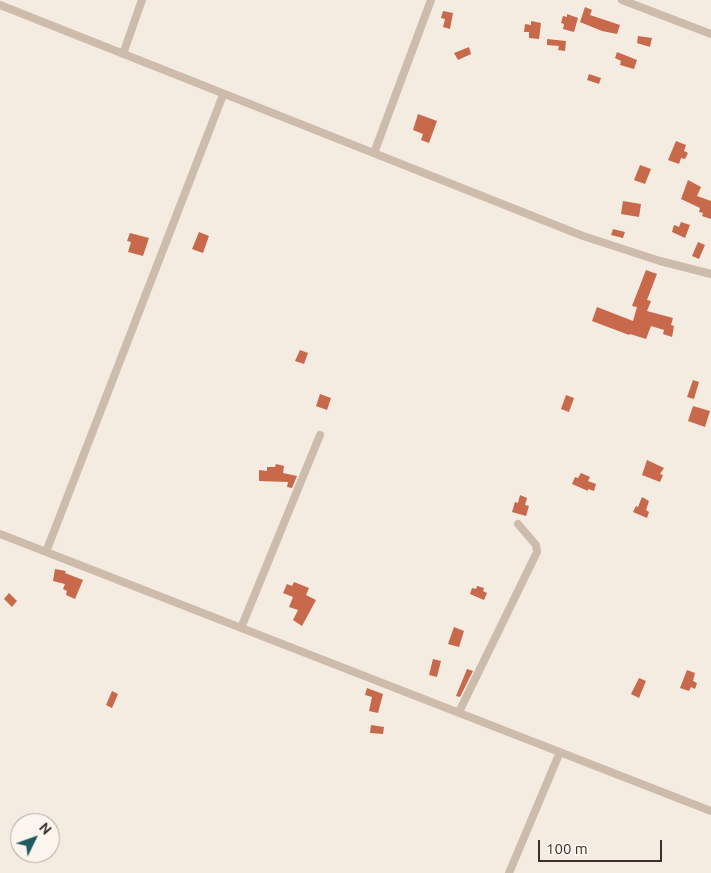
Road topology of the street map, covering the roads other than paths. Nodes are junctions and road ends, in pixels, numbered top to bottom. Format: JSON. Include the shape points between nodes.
{"nodes":[{"id":1,"x":142,"y":0,"type":"edge"},
{"id":2,"x":431,"y":0,"type":"edge"},
{"id":3,"x":622,"y":0,"type":"edge"},
{"id":4,"x":0,"y":6,"type":"edge"},
{"id":5,"x":711,"y":34,"type":"edge"},
{"id":6,"x":122,"y":54,"type":"junction"},
{"id":7,"x":223,"y":95,"type":"junction"},
{"id":8,"x":374,"y":153,"type":"junction"},
{"id":9,"x":711,"y":274,"type":"edge"},
{"id":10,"x":320,"y":436,"type":"dead end"},
{"id":11,"x":518,"y":524,"type":"dead end"},
{"id":12,"x":0,"y":534,"type":"edge"},
{"id":13,"x":46,"y":552,"type":"junction"},
{"id":14,"x":241,"y":628,"type":"junction"},
{"id":15,"x":459,"y":712,"type":"junction"},
{"id":16,"x":560,"y":752,"type":"junction"},
{"id":17,"x":711,"y":811,"type":"edge"},
{"id":18,"x":509,"y":873,"type":"edge"}],
"edges":[{"from":1,"to":6,"type":"street"},
{"from":2,"to":8,"type":"street"},
{"from":3,"to":5,"type":"street"},
{"from":4,"to":6,"type":"street"},
{"from":6,"to":7,"type":"street"},
{"from":7,"to":8,"type":"street"},
{"from":7,"to":13,"type":"street"},
{"from":8,"to":9,"type":"street","via":[[583,236]]},
{"from":10,"to":14,"type":"street"},
{"from":11,"to":15,"type":"street","via":[[536,545],[537,552]]},
{"from":12,"to":13,"type":"street"},
{"from":13,"to":14,"type":"street"},
{"from":14,"to":15,"type":"street"},
{"from":15,"to":16,"type":"street"},
{"from":16,"to":17,"type":"street"},
{"from":16,"to":18,"type":"street"}]}
